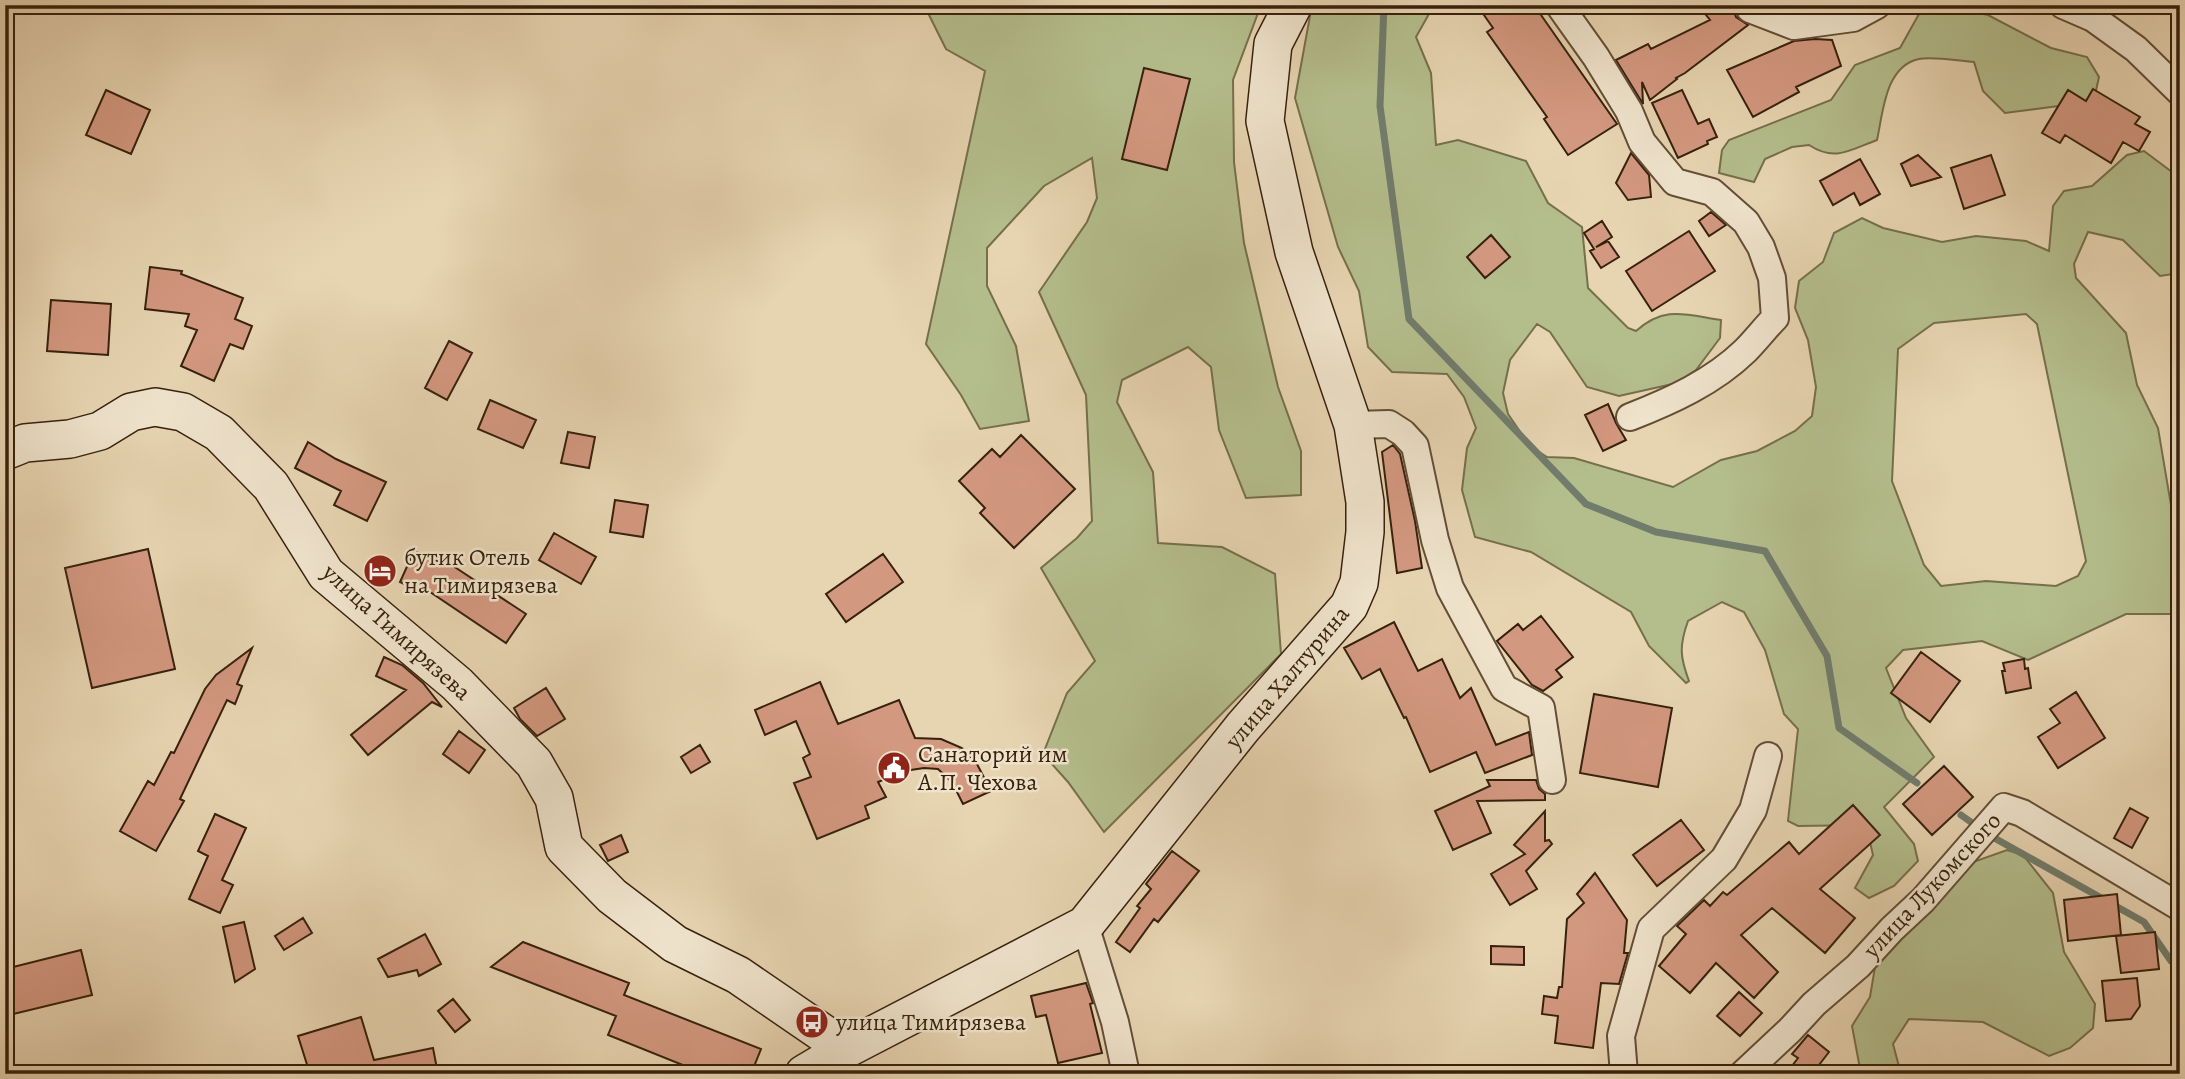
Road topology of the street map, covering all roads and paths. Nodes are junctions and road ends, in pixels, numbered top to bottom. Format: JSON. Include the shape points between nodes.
{"nodes":[{"id":1,"x":1293,"y":5,"type":"edge"},
{"id":2,"x":1559,"y":5,"type":"edge"},
{"id":3,"x":1748,"y":5,"type":"edge"},
{"id":4,"x":1877,"y":5,"type":"edge"},
{"id":5,"x":2063,"y":5,"type":"edge"},
{"id":6,"x":2180,"y":92,"type":"edge"},
{"id":7,"x":1630,"y":417,"type":"dead end"},
{"id":8,"x":1353,"y":425,"type":"junction"},
{"id":9,"x":5,"y":451,"type":"edge"},
{"id":10,"x":1768,"y":756,"type":"dead end"},
{"id":11,"x":1552,"y":780,"type":"dead end"},
{"id":12,"x":2180,"y":907,"type":"edge"},
{"id":13,"x":1085,"y":925,"type":"junction"},
{"id":14,"x":846,"y":1049,"type":"junction"},
{"id":15,"x":804,"y":1074,"type":"edge"},
{"id":16,"x":1126,"y":1074,"type":"edge"},
{"id":17,"x":1624,"y":1074,"type":"edge"},
{"id":18,"x":1743,"y":1074,"type":"edge"}],
"edges":[{"from":1,"to":8,"type":"street","name":"улица Халтурина","via":[[1273,44],[1265,121],[1294,252]]},
{"from":2,"to":7,"type":"street","via":[[1629,111],[1642,142],[1675,182],[1712,192],[1746,222],[1772,278],[1775,317],[1744,352],[1671,401]]},
{"from":3,"to":4,"type":"street","via":[[1794,26],[1853,18]]},
{"from":5,"to":6,"type":"street","via":[[2093,18],[2136,49]]},
{"from":8,"to":11,"type":"street","via":[[1389,424],[1415,446],[1450,588],[1504,688],[1541,708]]},
{"from":8,"to":13,"type":"street","name":"улица Халтурина","via":[[1365,532],[1359,583],[1349,606],[1243,727]]},
{"from":9,"to":14,"type":"street","name":"улица Тимирязева","via":[[24,443],[90,434],[131,412],[155,407],[183,412],[219,433],[271,486],[326,575],[457,684],[534,763],[554,798],[565,848],[612,897],[675,944],[738,975]]},
{"from":10,"to":17,"type":"street","via":[[1753,810],[1724,859],[1650,929],[1620,1036]]},
{"from":12,"to":18,"type":"street","name":"улица Лукомского","via":[[2022,813],[2004,807],[1923,900]]},
{"from":13,"to":14,"type":"street","name":"улица Халтурина"},
{"from":13,"to":16,"type":"street"},
{"from":14,"to":15,"type":"street","name":"улица Халтурина"}]}
